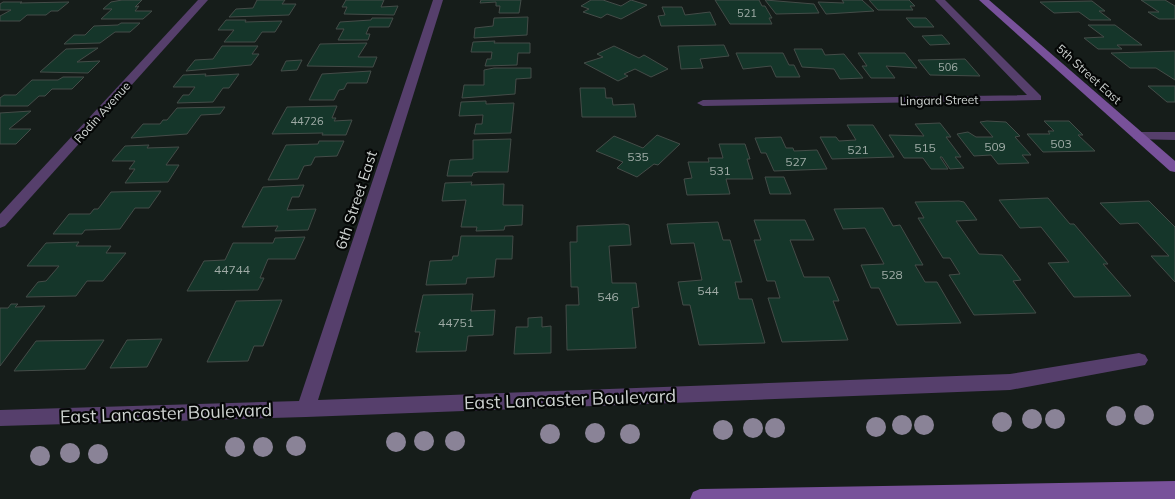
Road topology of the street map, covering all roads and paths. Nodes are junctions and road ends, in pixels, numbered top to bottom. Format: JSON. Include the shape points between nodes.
{"nodes":[{"id":1,"x":203,"y":0,"type":"edge"},
{"id":2,"x":438,"y":0,"type":"edge"},
{"id":3,"x":940,"y":0,"type":"edge"},
{"id":4,"x":984,"y":0,"type":"edge"},
{"id":5,"x":703,"y":103,"type":"dead end"},
{"id":6,"x":1138,"y":136,"type":"junction"},
{"id":7,"x":1175,"y":136,"type":"edge"},
{"id":8,"x":1175,"y":168,"type":"edge"},
{"id":9,"x":0,"y":223,"type":"edge"},
{"id":10,"x":1139,"y":360,"type":"dead end"},
{"id":11,"x":306,"y":409,"type":"junction"},
{"id":12,"x":0,"y":418,"type":"edge"},
{"id":13,"x":1175,"y":491,"type":"edge"},
{"id":14,"x":700,"y":499,"type":"edge"}],
"edges":[{"from":1,"to":9,"type":"street","name":"Rodin Avenue"},
{"from":2,"to":11,"type":"street","name":"6th Street East"},
{"from":3,"to":5,"type":"street","name":"Lingard Street","via":[[1037,98]]},
{"from":4,"to":6,"type":"street","name":"5th Street East"},
{"from":6,"to":7,"type":"street"},
{"from":6,"to":8,"type":"street","name":"5th Street East"},
{"from":10,"to":11,"type":"street","name":"East Lancaster Boulevard","via":[[1010,382]]},
{"from":11,"to":12,"type":"street","name":"East Lancaster Boulevard"},
{"from":13,"to":14,"type":"street"}]}
